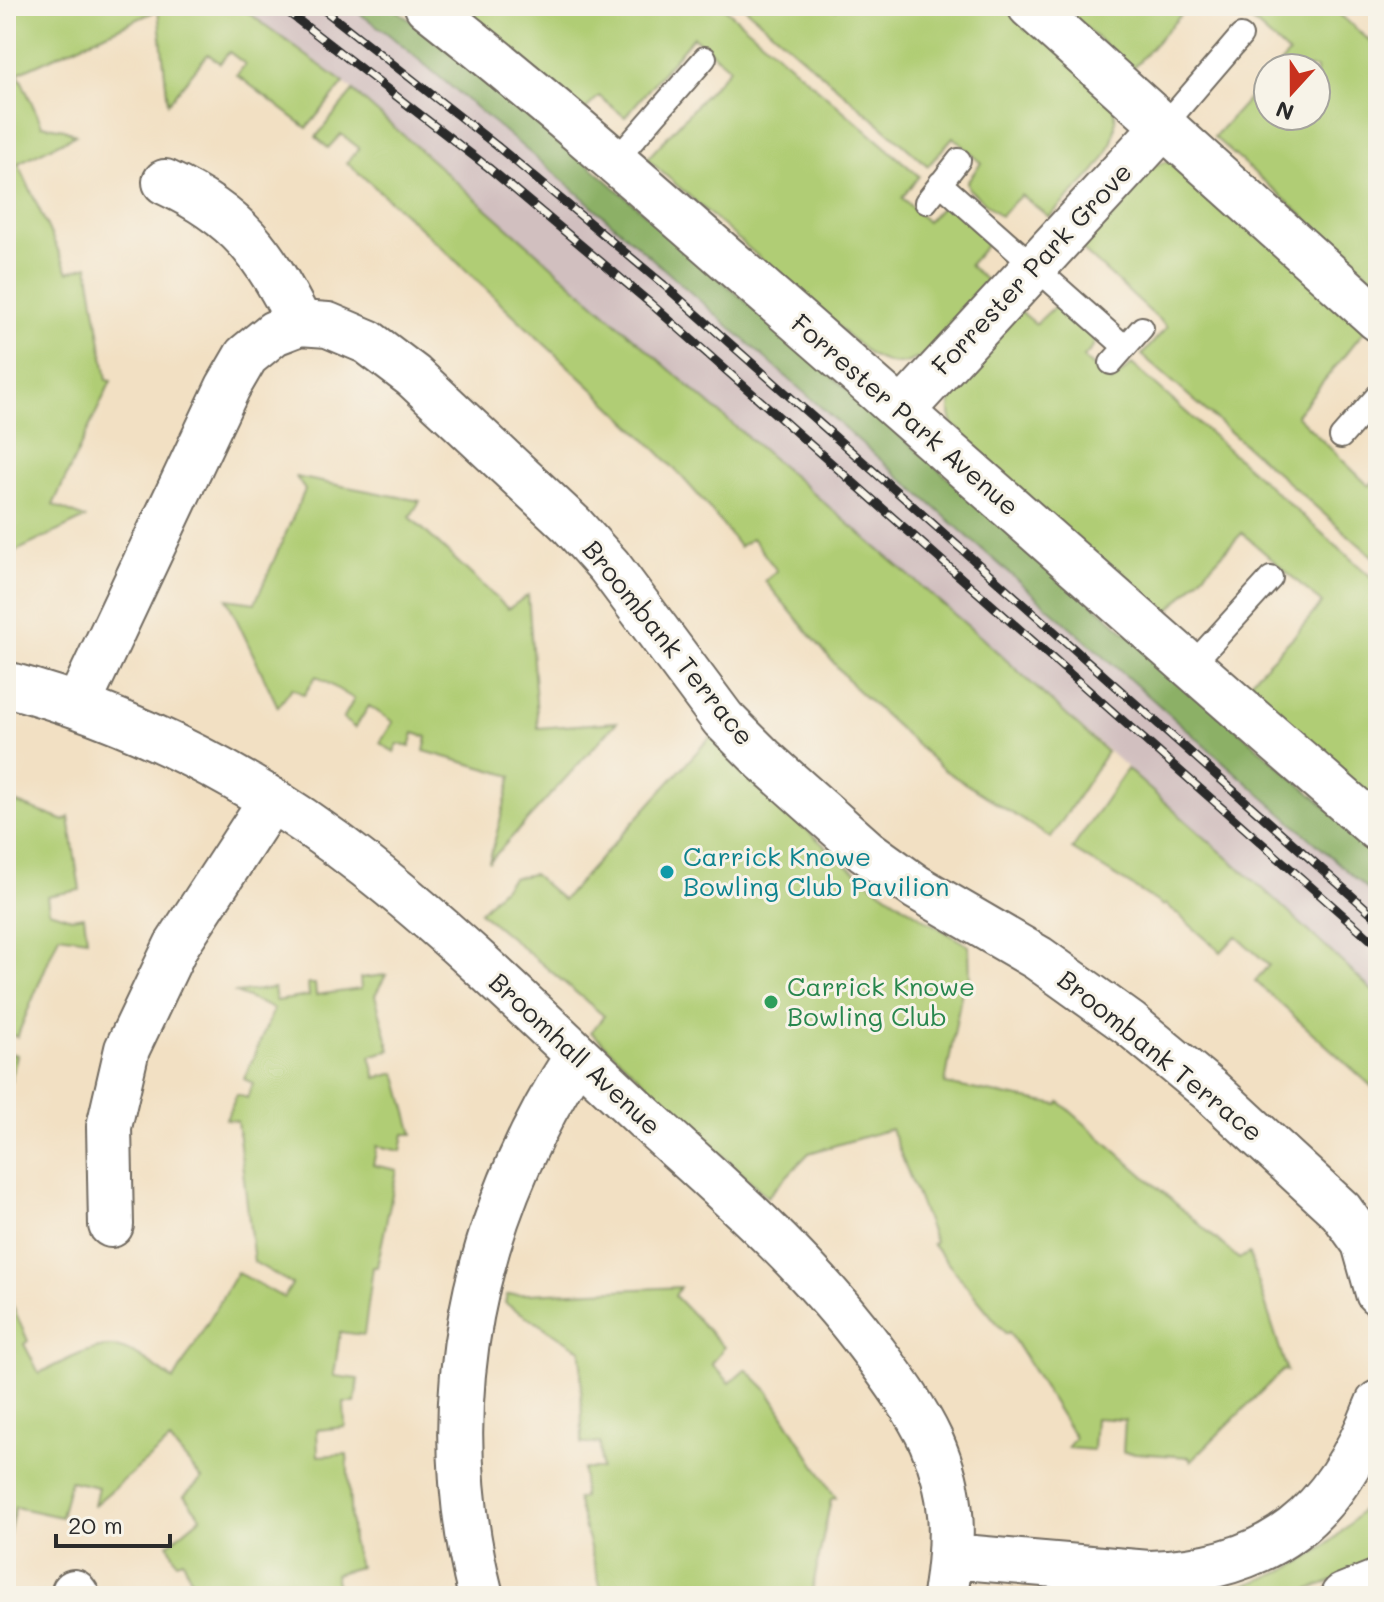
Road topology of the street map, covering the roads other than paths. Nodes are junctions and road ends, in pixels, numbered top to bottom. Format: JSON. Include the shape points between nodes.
{"nodes":[{"id":1,"x":427,"y":6,"type":"edge"},
{"id":2,"x":1030,"y":6,"type":"edge"},
{"id":3,"x":1241,"y":36,"type":"dead end"},
{"id":4,"x":705,"y":58,"type":"dead end"},
{"id":5,"x":1163,"y":127,"type":"junction"},
{"id":6,"x":959,"y":160,"type":"dead end"},
{"id":7,"x":615,"y":161,"type":"junction"},
{"id":8,"x":165,"y":182,"type":"dead end"},
{"id":9,"x":940,"y":183,"type":"junction"},
{"id":10,"x":926,"y":202,"type":"dead end"},
{"id":11,"x":1035,"y":268,"type":"junction"},
{"id":12,"x":1378,"y":319,"type":"edge"},
{"id":13,"x":300,"y":323,"type":"junction"},
{"id":14,"x":1142,"y":328,"type":"dead end"},
{"id":15,"x":1378,"y":395,"type":"edge"},
{"id":16,"x":902,"y":411,"type":"junction"},
{"id":17,"x":1341,"y":437,"type":"dead end"},
{"id":18,"x":1271,"y":578,"type":"dead end"},
{"id":19,"x":1190,"y":667,"type":"junction"},
{"id":20,"x":6,"y":684,"type":"edge"},
{"id":21,"x":78,"y":705,"type":"junction"},
{"id":22,"x":271,"y":800,"type":"junction"},
{"id":23,"x":1378,"y":829,"type":"edge"},
{"id":24,"x":577,"y":1056,"type":"junction"},
{"id":25,"x":111,"y":1225,"type":"dead end"},
{"id":26,"x":1378,"y":1293,"type":"edge"},
{"id":27,"x":1378,"y":1403,"type":"edge"},
{"id":28,"x":948,"y":1576,"type":"edge"},
{"id":29,"x":1378,"y":1582,"type":"edge"},
{"id":30,"x":481,"y":1596,"type":"edge"},
{"id":31,"x":1343,"y":1596,"type":"edge"}],
"edges":[{"from":1,"to":7,"type":"street","name":"Forrester Park Avenue"},
{"from":2,"to":5,"type":"street"},
{"from":3,"to":5,"type":"lane"},
{"from":4,"to":7,"type":"lane"},
{"from":5,"to":11,"type":"street","name":"Forrester Park Grove"},
{"from":5,"to":12,"type":"street"},
{"from":6,"to":9,"type":"lane"},
{"from":7,"to":16,"type":"street","name":"Forrester Park Avenue"},
{"from":8,"to":13,"type":"street","via":[[197,197],[243,232]]},
{"from":9,"to":10,"type":"lane"},
{"from":9,"to":11,"type":"lane"},
{"from":11,"to":14,"type":"lane","via":[[1118,355]]},
{"from":11,"to":16,"type":"street","name":"Forrester Park Grove"},
{"from":13,"to":21,"type":"street","via":[[274,333],[246,356]]},
{"from":13,"to":26,"type":"street","name":"Broombank Terrace","via":[[328,325],[368,342],[413,376],[561,514],[609,566],[723,719],[846,835],[916,887],[1038,958],[1211,1091],[1341,1211],[1364,1243]]},
{"from":15,"to":17,"type":"lane"},
{"from":16,"to":19,"type":"street","name":"Forrester Park Avenue"},
{"from":18,"to":19,"type":"lane"},
{"from":19,"to":23,"type":"street","name":"Forrester Park Avenue"},
{"from":20,"to":21,"type":"street","name":"Broomhall Avenue"},
{"from":21,"to":22,"type":"street","name":"Broomhall Avenue","via":[[168,744]]},
{"from":22,"to":24,"type":"street","name":"Broomhall Avenue","via":[[405,898]]},
{"from":22,"to":25,"type":"street","via":[[176,946],[127,1049],[109,1127]]},
{"from":24,"to":28,"type":"street","name":"Broomhall Avenue","via":[[762,1227],[850,1319],[900,1385],[943,1475],[952,1515]]},
{"from":24,"to":30,"type":"street","via":[[539,1118],[507,1186],[472,1307],[462,1374],[461,1469]]},
{"from":27,"to":28,"type":"street","via":[[1356,1452],[1315,1511],[1276,1542],[1241,1558],[1178,1572]]},
{"from":29,"to":31,"type":"street"}]}
